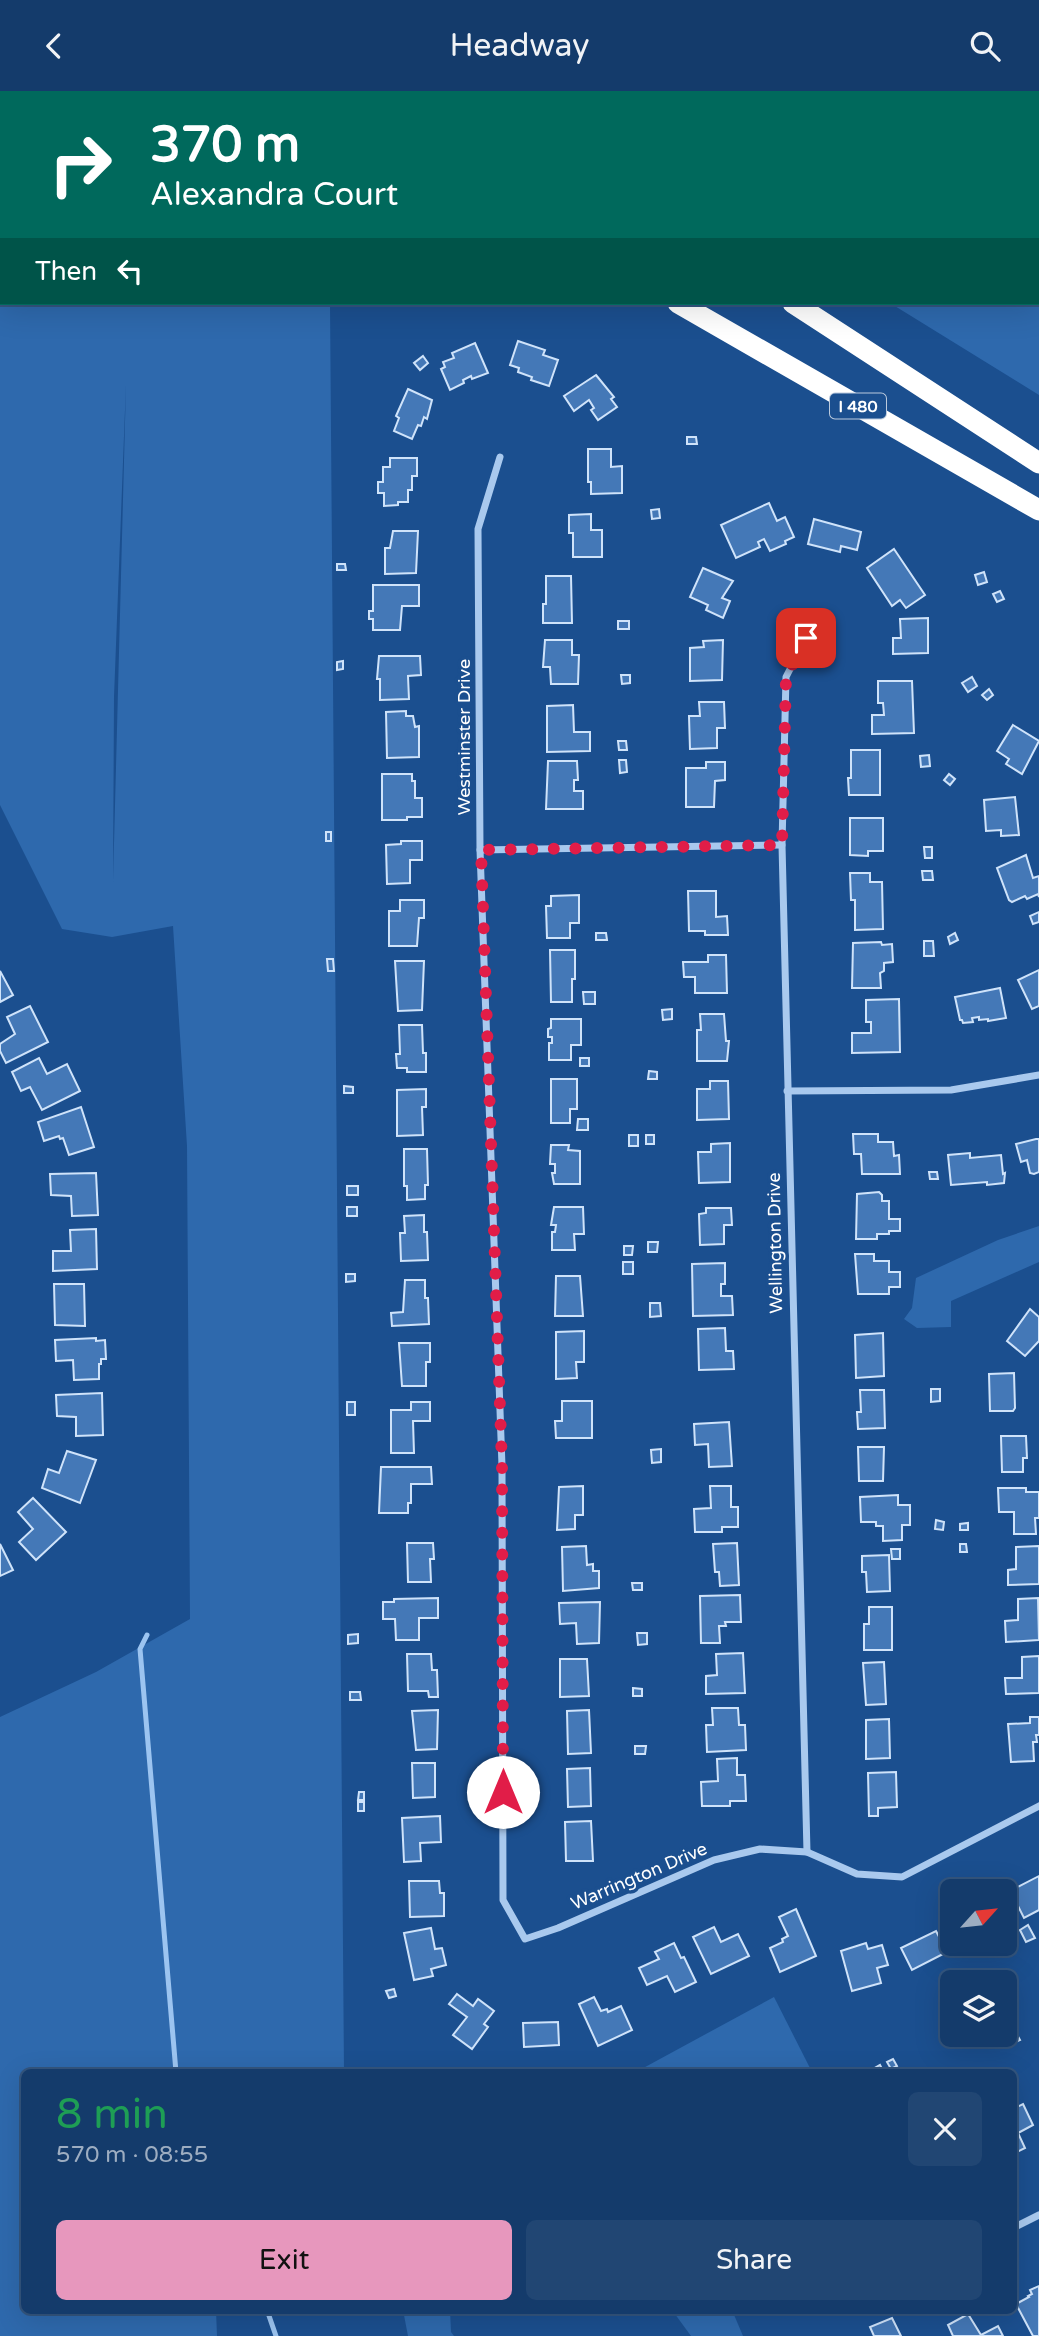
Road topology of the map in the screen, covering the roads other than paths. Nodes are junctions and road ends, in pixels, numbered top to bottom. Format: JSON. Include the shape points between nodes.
{"nodes":[{"id":1,"x":681,"y":305,"type":"edge"},
{"id":2,"x":796,"y":305,"type":"edge"},
{"id":3,"x":500,"y":457,"type":"dead end"},
{"id":4,"x":1039,"y":463,"type":"edge"},
{"id":5,"x":1039,"y":510,"type":"edge"},
{"id":6,"x":806,"y":638,"type":"dead end"},
{"id":7,"x":782,"y":845,"type":"junction"},
{"id":8,"x":481,"y":850,"type":"junction"},
{"id":9,"x":1039,"y":1075,"type":"edge"},
{"id":10,"x":787,"y":1091,"type":"junction"},
{"id":11,"x":1039,"y":1807,"type":"edge"},
{"id":12,"x":807,"y":1852,"type":"junction"},
{"id":13,"x":525,"y":1939,"type":"joint"},
{"id":14,"x":1039,"y":2214,"type":"edge"},
{"id":15,"x":1017,"y":2226,"type":"edge"}],
"edges":[{"from":1,"to":5,"type":"highway","number":"I 480"},
{"from":2,"to":4,"type":"highway","number":"I 480"},
{"from":3,"to":8,"type":"street","name":"Westminster Drive","via":[[478,529]]},
{"from":6,"to":7,"type":"street","name":"Wellington Drive","via":[[786,677]]},
{"from":7,"to":8,"type":"street"},
{"from":7,"to":10,"type":"street","name":"Wellington Drive"},
{"from":8,"to":13,"type":"street","name":"Westminster Drive","via":[[502,1466],[503,1901]]},
{"from":9,"to":10,"type":"street","via":[[951,1090]]},
{"from":10,"to":12,"type":"street","name":"Wellington Drive"},
{"from":11,"to":12,"type":"street","name":"Warrington Drive","via":[[902,1877],[857,1874]]},
{"from":12,"to":13,"type":"street","name":"Warrington Drive","via":[[761,1849],[714,1860]]},
{"from":14,"to":15,"type":"street"}]}
